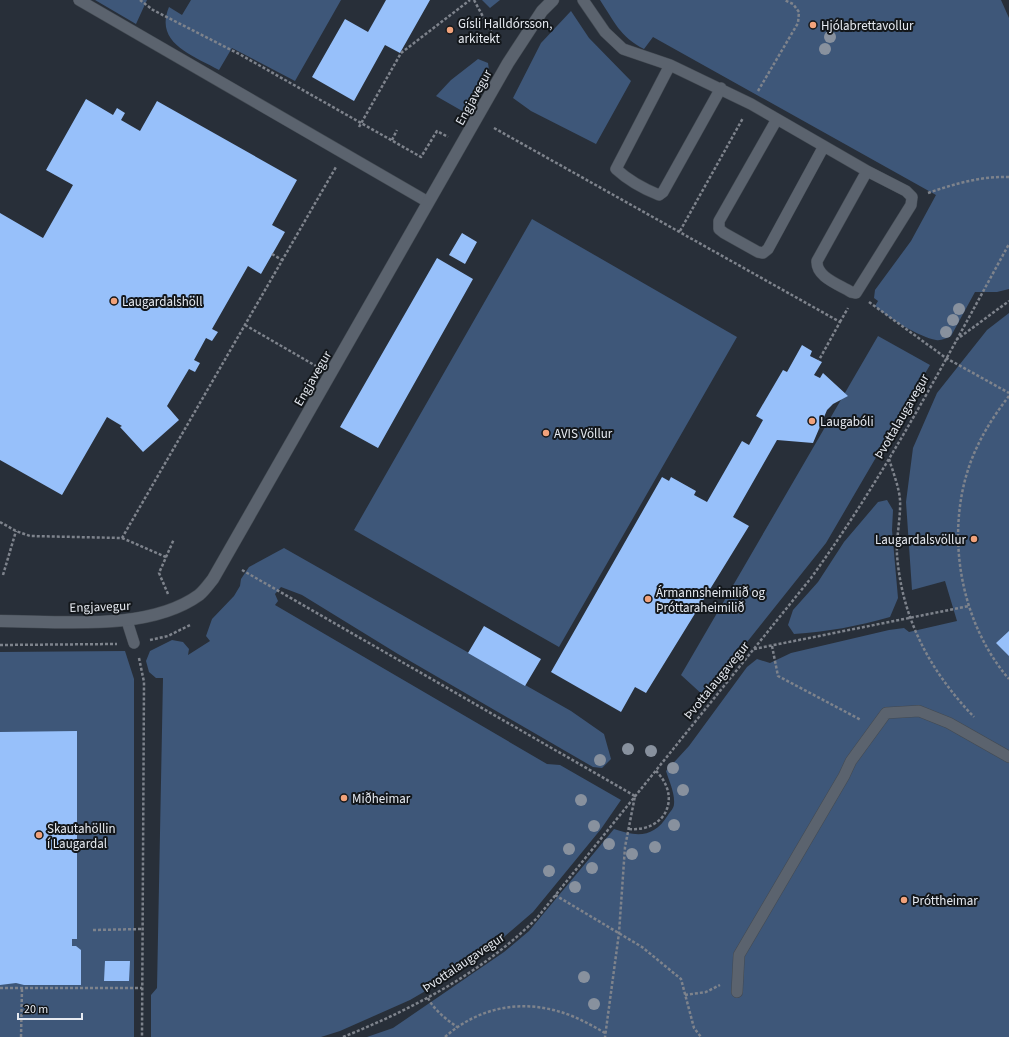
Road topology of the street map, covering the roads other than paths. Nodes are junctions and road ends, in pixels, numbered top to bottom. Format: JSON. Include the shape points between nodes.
{"nodes":[{"id":1,"x":79,"y":0,"type":"edge"},
{"id":2,"x":553,"y":0,"type":"edge"},
{"id":3,"x":583,"y":0,"type":"edge"},
{"id":4,"x":670,"y":65,"type":"junction"},
{"id":5,"x":720,"y":88,"type":"junction"},
{"id":6,"x":777,"y":119,"type":"junction"},
{"id":7,"x":824,"y":146,"type":"junction"},
{"id":8,"x":867,"y":171,"type":"junction"},
{"id":9,"x":428,"y":202,"type":"junction"},
{"id":10,"x":0,"y":621,"type":"edge"},
{"id":11,"x":127,"y":621,"type":"junction"},
{"id":12,"x":134,"y":643,"type":"road end"},
{"id":13,"x":1009,"y":757,"type":"edge"},
{"id":14,"x":737,"y":992,"type":"dead end"}],
"edges":[{"from":1,"to":9,"type":"lane"},
{"from":2,"to":9,"type":"street","name":"Engjavegur","via":[[542,11],[508,63]]},
{"from":3,"to":4,"type":"lane","via":[[605,32],[623,49]]},
{"from":4,"to":5,"type":"lane"},
{"from":4,"to":5,"type":"lane","via":[[616,169],[652,192],[659,195],[663,192]]},
{"from":5,"to":6,"type":"lane"},
{"from":6,"to":7,"type":"lane"},
{"from":6,"to":7,"type":"lane","via":[[719,221],[720,229],[724,233],[764,253]]},
{"from":7,"to":8,"type":"lane"},
{"from":8,"to":8,"type":"lane","via":[[817,261],[817,268],[821,274],[850,292],[856,292],[911,205],[912,197],[906,191]]},
{"from":9,"to":11,"type":"street","name":"Engjavegur","via":[[213,579],[200,594],[174,608]]},
{"from":10,"to":11,"type":"street","name":"Engjavegur"},
{"from":11,"to":12,"type":"lane"},
{"from":13,"to":14,"type":"lane","via":[[962,730],[919,711],[886,713],[851,761],[739,955]]}]}
